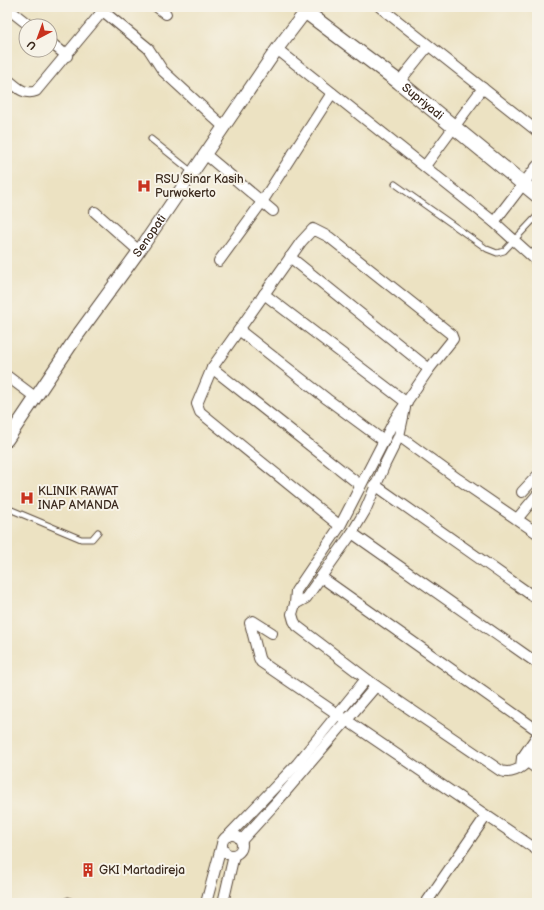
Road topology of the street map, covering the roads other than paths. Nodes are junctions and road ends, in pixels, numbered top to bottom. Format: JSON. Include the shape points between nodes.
{"nodes":[{"id":1,"x":380,"y":7,"type":"edge"},
{"id":2,"x":7,"y":8,"type":"edge"},
{"id":3,"x":102,"y":8,"type":"edge"},
{"id":4,"x":305,"y":9,"type":"edge"},
{"id":5,"x":20,"y":18,"type":"edge"},
{"id":6,"x":428,"y":46,"type":"junction"},
{"id":7,"x":58,"y":48,"type":"edge"},
{"id":8,"x":277,"y":49,"type":"junction"},
{"id":9,"x":68,"y":56,"type":"junction"},
{"id":10,"x":7,"y":79,"type":"edge"},
{"id":11,"x":399,"y":82,"type":"junction"},
{"id":12,"x":483,"y":88,"type":"junction"},
{"id":13,"x":332,"y":94,"type":"junction"},
{"id":14,"x":454,"y":126,"type":"junction"},
{"id":15,"x":224,"y":127,"type":"junction"},
{"id":16,"x":537,"y":131,"type":"edge"},
{"id":17,"x":152,"y":139,"type":"dead end"},
{"id":18,"x":205,"y":154,"type":"junction"},
{"id":19,"x":425,"y":166,"type":"junction"},
{"id":20,"x":537,"y":166,"type":"edge"},
{"id":21,"x":192,"y":172,"type":"junction"},
{"id":22,"x":524,"y":183,"type":"junction"},
{"id":23,"x":395,"y":184,"type":"dead end"},
{"id":24,"x":537,"y":195,"type":"edge"},
{"id":25,"x":262,"y":202,"type":"junction"},
{"id":26,"x":273,"y":211,"type":"dead end"},
{"id":27,"x":95,"y":212,"type":"dead end"},
{"id":28,"x":537,"y":216,"type":"edge"},
{"id":29,"x":494,"y":222,"type":"junction"},
{"id":30,"x":515,"y":240,"type":"junction"},
{"id":31,"x":139,"y":251,"type":"junction"},
{"id":32,"x":290,"y":258,"type":"junction"},
{"id":33,"x":219,"y":261,"type":"dead end"},
{"id":34,"x":537,"y":261,"type":"edge"},
{"id":35,"x":264,"y":294,"type":"junction"},
{"id":36,"x":239,"y":330,"type":"junction"},
{"id":37,"x":212,"y":368,"type":"junction"},
{"id":38,"x":429,"y":369,"type":"junction"},
{"id":39,"x":7,"y":376,"type":"edge"},
{"id":40,"x":35,"y":397,"type":"junction"},
{"id":41,"x":407,"y":403,"type":"junction"},
{"id":42,"x":399,"y":436,"type":"junction"},
{"id":43,"x":7,"y":440,"type":"edge"},
{"id":44,"x":384,"y":441,"type":"junction"},
{"id":45,"x":374,"y":457,"type":"junction"},
{"id":46,"x":385,"y":464,"type":"junction"},
{"id":47,"x":537,"y":476,"type":"edge"},
{"id":48,"x":360,"y":485,"type":"junction"},
{"id":49,"x":375,"y":485,"type":"junction"},
{"id":50,"x":522,"y":492,"type":"dead end"},
{"id":51,"x":537,"y":495,"type":"edge"},
{"id":52,"x":351,"y":504,"type":"junction"},
{"id":53,"x":7,"y":508,"type":"edge"},
{"id":54,"x":365,"y":511,"type":"junction"},
{"id":55,"x":517,"y":519,"type":"junction"},
{"id":56,"x":340,"y":526,"type":"junction"},
{"id":57,"x":98,"y":532,"type":"dead end"},
{"id":58,"x":352,"y":533,"type":"junction"},
{"id":59,"x":537,"y":533,"type":"edge"},
{"id":60,"x":324,"y":551,"type":"junction"},
{"id":61,"x":334,"y":559,"type":"junction"},
{"id":62,"x":321,"y":577,"type":"junction"},
{"id":63,"x":537,"y":599,"type":"edge"},
{"id":64,"x":295,"y":604,"type":"junction"},
{"id":65,"x":272,"y":633,"type":"dead end"},
{"id":66,"x":537,"y":663,"type":"edge"},
{"id":67,"x":366,"y":679,"type":"junction"},
{"id":68,"x":376,"y":686,"type":"junction"},
{"id":69,"x":338,"y":715,"type":"junction"},
{"id":70,"x":346,"y":721,"type":"junction"},
{"id":71,"x":537,"y":730,"type":"edge"},
{"id":72,"x":537,"y":736,"type":"edge"},
{"id":73,"x":537,"y":750,"type":"edge"},
{"id":74,"x":523,"y":762,"type":"junction"},
{"id":75,"x":301,"y":767,"type":"junction"},
{"id":76,"x":537,"y":769,"type":"edge"},
{"id":77,"x":486,"y":816,"type":"junction"},
{"id":78,"x":225,"y":840,"type":"junction"},
{"id":79,"x":241,"y":841,"type":"junction"},
{"id":80,"x":537,"y":850,"type":"edge"},
{"id":81,"x":234,"y":855,"type":"junction"},
{"id":82,"x":213,"y":881,"type":"junction"},
{"id":83,"x":226,"y":884,"type":"junction"},
{"id":84,"x":63,"y":903,"type":"edge"},
{"id":85,"x":74,"y":903,"type":"edge"},
{"id":86,"x":206,"y":903,"type":"edge"},
{"id":87,"x":223,"y":903,"type":"edge"},
{"id":88,"x":426,"y":903,"type":"edge"}],
"edges":[{"from":1,"to":6,"type":"street"},
{"from":2,"to":5,"type":"street"},
{"from":3,"to":9,"type":"street"},
{"from":3,"to":15,"type":"street","via":[[148,48],[163,71]]},
{"from":4,"to":8,"type":"street","name":"Senopati"},
{"from":4,"to":11,"type":"main road","name":"Supriyadi"},
{"from":6,"to":11,"type":"street"},
{"from":6,"to":12,"type":"street"},
{"from":7,"to":9,"type":"street"},
{"from":8,"to":13,"type":"street"},
{"from":8,"to":15,"type":"street","name":"Senopati"},
{"from":9,"to":10,"type":"street","via":[[36,91],[24,92]]},
{"from":11,"to":14,"type":"main road","name":"Supriyadi"},
{"from":12,"to":14,"type":"street"},
{"from":12,"to":16,"type":"street"},
{"from":13,"to":19,"type":"street"},
{"from":13,"to":25,"type":"street"},
{"from":14,"to":19,"type":"street"},
{"from":14,"to":22,"type":"main road","name":"Supriyadi"},
{"from":15,"to":18,"type":"street","name":"Senopati"},
{"from":17,"to":21,"type":"lane"},
{"from":18,"to":21,"type":"street","name":"Senopati"},
{"from":18,"to":25,"type":"street"},
{"from":19,"to":29,"type":"street"},
{"from":20,"to":22,"type":"street"},
{"from":21,"to":31,"type":"street","name":"Senopati"},
{"from":22,"to":24,"type":"main road","name":"Supriyadi"},
{"from":22,"to":29,"type":"street"},
{"from":23,"to":30,"type":"lane","via":[[487,249],[497,253],[504,251]]},
{"from":25,"to":26,"type":"street"},
{"from":25,"to":33,"type":"street"},
{"from":27,"to":31,"type":"street"},
{"from":28,"to":30,"type":"lane"},
{"from":29,"to":30,"type":"street"},
{"from":30,"to":34,"type":"street"},
{"from":31,"to":40,"type":"street","name":"Senopati"},
{"from":32,"to":35,"type":"street"},
{"from":32,"to":38,"type":"street"},
{"from":32,"to":38,"type":"street","via":[[310,231],[317,230],[330,237],[451,334],[453,339]]},
{"from":35,"to":36,"type":"street"},
{"from":35,"to":41,"type":"street"},
{"from":36,"to":37,"type":"street"},
{"from":36,"to":44,"type":"street"},
{"from":37,"to":48,"type":"street"},
{"from":37,"to":56,"type":"street","via":[[197,402],[200,412]]},
{"from":38,"to":41,"type":"street"},
{"from":39,"to":40,"type":"street"},
{"from":40,"to":43,"type":"street","name":"Senopati"},
{"from":41,"to":42,"type":"street"},
{"from":41,"to":44,"type":"street"},
{"from":42,"to":46,"type":"street"},
{"from":42,"to":55,"type":"street"},
{"from":44,"to":45,"type":"street"},
{"from":45,"to":46,"type":"street"},
{"from":45,"to":48,"type":"street"},
{"from":46,"to":49,"type":"street"},
{"from":47,"to":50,"type":"street"},
{"from":48,"to":52,"type":"street"},
{"from":49,"to":54,"type":"street"},
{"from":49,"to":63,"type":"street"},
{"from":51,"to":55,"type":"street"},
{"from":52,"to":54,"type":"street"},
{"from":52,"to":56,"type":"street"},
{"from":53,"to":57,"type":"lane","via":[[81,539],[92,539]]},
{"from":54,"to":58,"type":"street"},
{"from":55,"to":59,"type":"street"},
{"from":56,"to":60,"type":"street"},
{"from":58,"to":61,"type":"street"},
{"from":58,"to":66,"type":"street"},
{"from":60,"to":61,"type":"street"},
{"from":60,"to":64,"type":"street","via":[[296,591]]},
{"from":61,"to":62,"type":"street"},
{"from":62,"to":64,"type":"street","via":[[306,598]]},
{"from":62,"to":71,"type":"street"},
{"from":64,"to":67,"type":"street","via":[[292,614],[297,626]]},
{"from":65,"to":69,"type":"street","via":[[253,622],[250,623],[261,662]]},
{"from":67,"to":68,"type":"street"},
{"from":67,"to":69,"type":"street"},
{"from":68,"to":70,"type":"street"},
{"from":68,"to":74,"type":"street","via":[[502,771],[513,772]]},
{"from":69,"to":70,"type":"street"},
{"from":69,"to":75,"type":"street"},
{"from":70,"to":75,"type":"street"},
{"from":70,"to":77,"type":"street"},
{"from":72,"to":74,"type":"street"},
{"from":73,"to":74,"type":"street"},
{"from":74,"to":76,"type":"street"},
{"from":75,"to":78,"type":"street"},
{"from":75,"to":79,"type":"street"},
{"from":77,"to":80,"type":"street"},
{"from":77,"to":88,"type":"street"},
{"from":78,"to":79,"type":"street","via":[[236,835]]},
{"from":78,"to":81,"type":"street","via":[[224,852]]},
{"from":78,"to":82,"type":"street"},
{"from":79,"to":81,"type":"street","via":[[242,849]]},
{"from":81,"to":83,"type":"street"},
{"from":82,"to":83,"type":"street"},
{"from":82,"to":86,"type":"street"},
{"from":83,"to":87,"type":"street"},
{"from":84,"to":85,"type":"lane","via":[[68,900]]}]}
